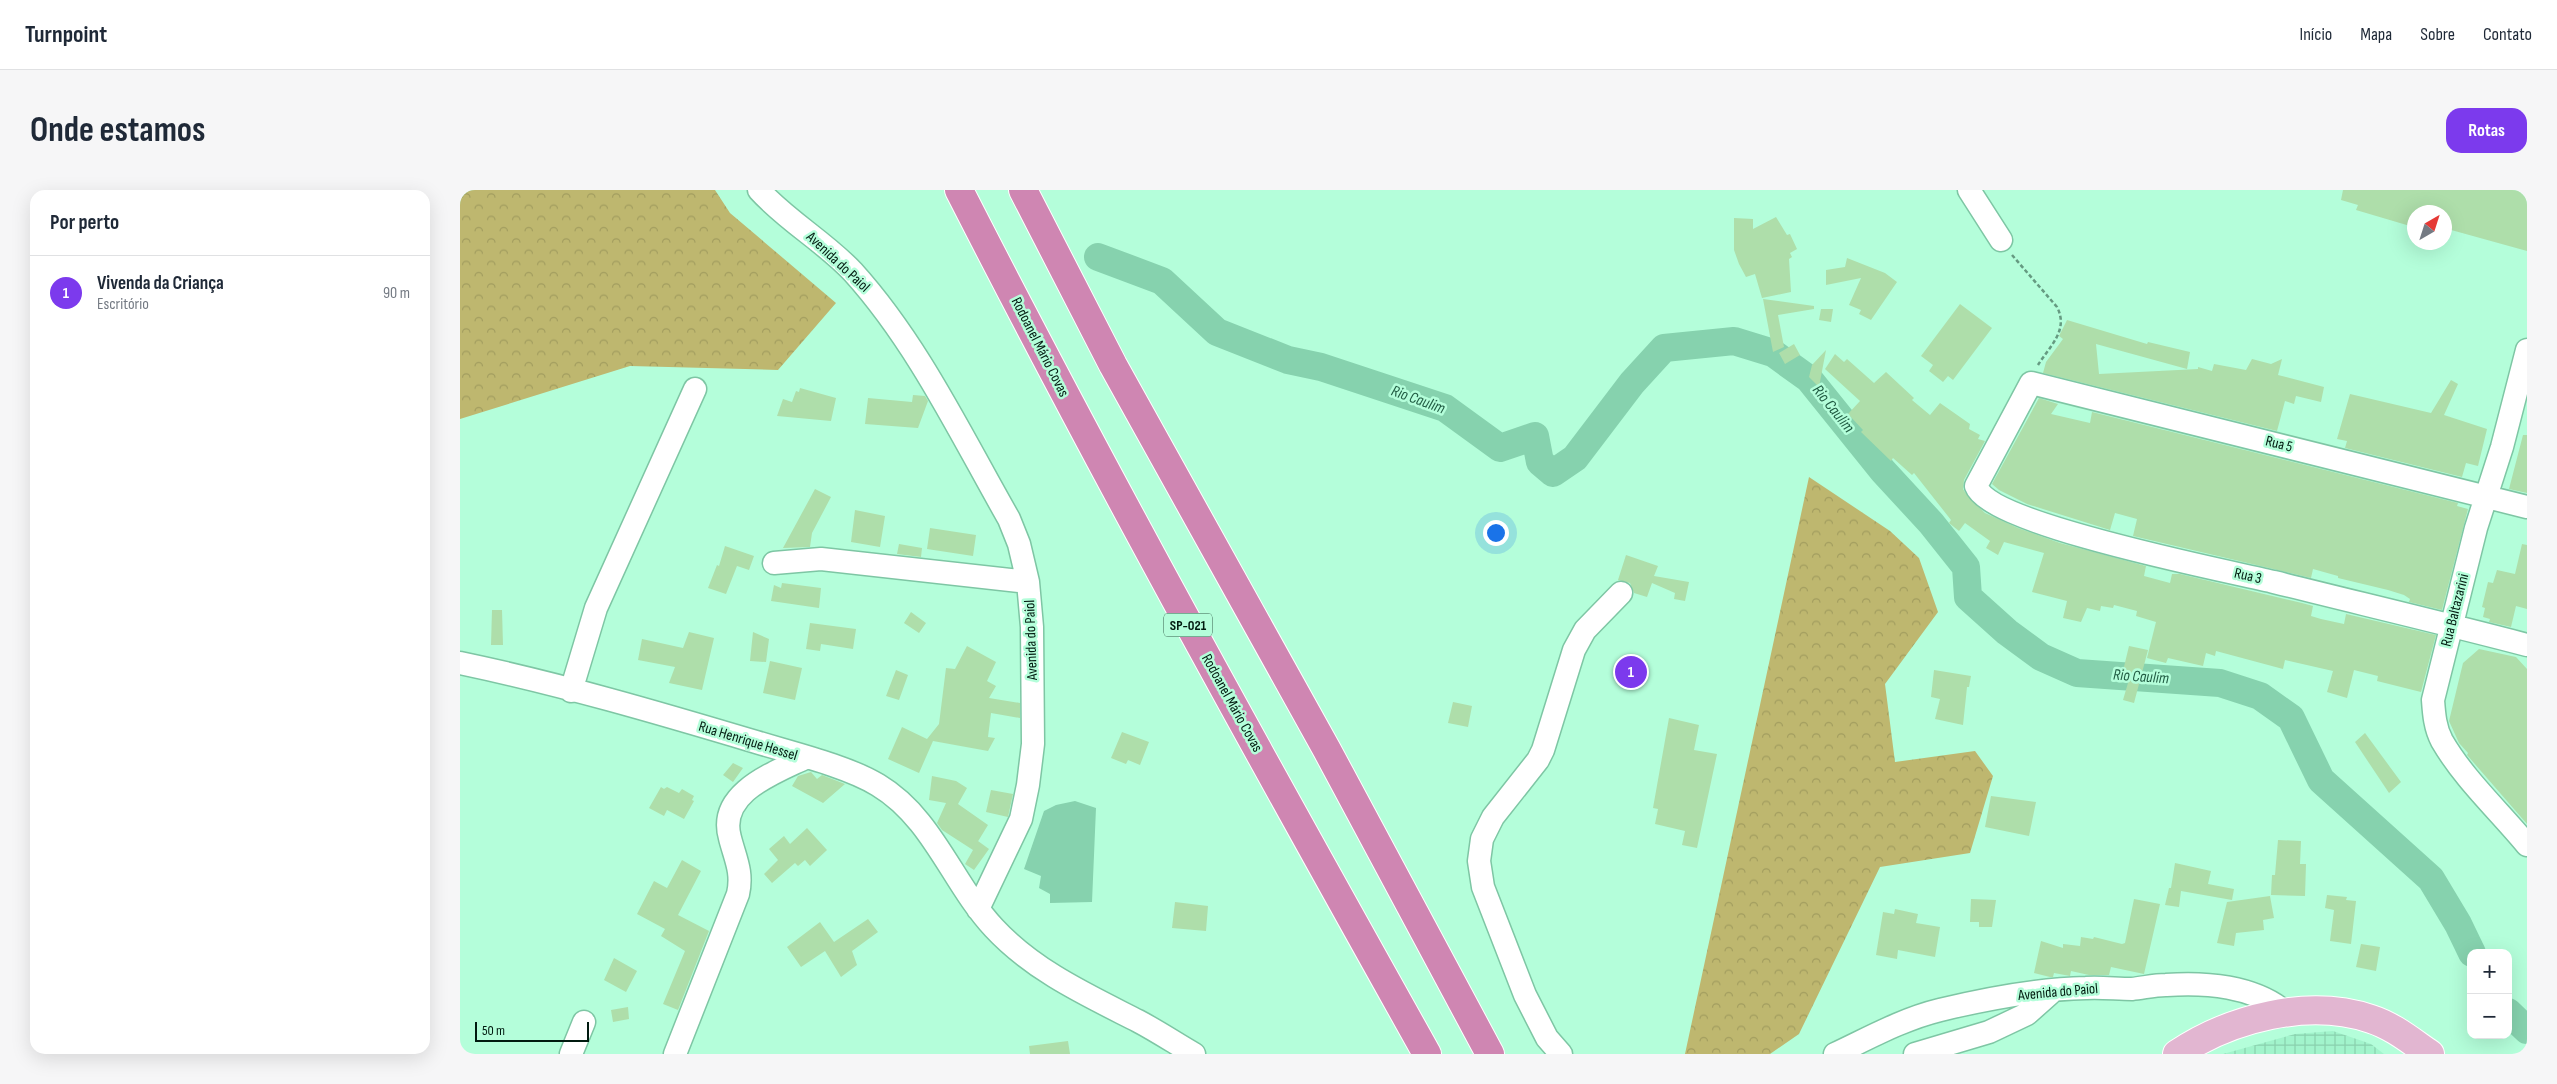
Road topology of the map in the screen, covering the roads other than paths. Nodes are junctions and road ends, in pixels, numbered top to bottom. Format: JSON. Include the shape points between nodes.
{"nodes":[{"id":1,"x":759,"y":190,"type":"edge"},
{"id":2,"x":959,"y":190,"type":"edge"},
{"id":3,"x":1023,"y":190,"type":"edge"},
{"id":4,"x":1969,"y":190,"type":"edge"},
{"id":5,"x":2001,"y":240,"type":"road end"},
{"id":6,"x":2527,"y":350,"type":"edge"},
{"id":7,"x":2031,"y":383,"type":"joint"},
{"id":8,"x":695,"y":389,"type":"dead end"},
{"id":9,"x":2486,"y":496,"type":"junction"},
{"id":10,"x":2527,"y":506,"type":"edge"},
{"id":11,"x":774,"y":563,"type":"dead end"},
{"id":12,"x":1028,"y":582,"type":"junction"},
{"id":13,"x":1621,"y":593,"type":"dead end"},
{"id":14,"x":2452,"y":627,"type":"junction"},
{"id":15,"x":2527,"y":646,"type":"edge"},
{"id":16,"x":460,"y":663,"type":"edge"},
{"id":17,"x":572,"y":691,"type":"junction"},
{"id":18,"x":804,"y":758,"type":"junction"},
{"id":19,"x":2527,"y":845,"type":"edge"},
{"id":20,"x":978,"y":909,"type":"junction"},
{"id":21,"x":2054,"y":990,"type":"junction"},
{"id":22,"x":2285,"y":1012,"type":"junction"},
{"id":23,"x":584,"y":1022,"type":"dead end"},
{"id":24,"x":1180,"y":1051,"type":"edge"},
{"id":25,"x":571,"y":1054,"type":"edge"},
{"id":26,"x":675,"y":1054,"type":"edge"},
{"id":27,"x":1427,"y":1054,"type":"edge"},
{"id":28,"x":1490,"y":1054,"type":"edge"},
{"id":29,"x":1561,"y":1054,"type":"edge"},
{"id":30,"x":1835,"y":1054,"type":"edge"},
{"id":31,"x":1915,"y":1054,"type":"edge"},
{"id":32,"x":2177,"y":1054,"type":"edge"},
{"id":33,"x":2209,"y":1054,"type":"edge"},
{"id":34,"x":2404,"y":1054,"type":"edge"},
{"id":35,"x":2430,"y":1054,"type":"edge"}],
"edges":[{"from":1,"to":12,"type":"street","name":"Avenida do Paiol","via":[[852,271],[908,343],[1008,519],[1019,544]]},
{"from":2,"to":27,"type":"highway","name":"Rodoanel Mário Covas","number":"SP-021","via":[[1156,566]]},
{"from":3,"to":28,"type":"highway","via":[[1113,365],[1327,750]]},
{"from":4,"to":5,"type":"street"},
{"from":6,"to":9,"type":"street","name":"Rua Baltazarini"},
{"from":7,"to":9,"type":"street","name":"Rua 5"},
{"from":7,"to":14,"type":"street","name":"Rua 3","via":[[1977,483],[1976,488],[1982,494],[2010,510],[2062,530],[2144,553]]},
{"from":8,"to":17,"type":"street","via":[[596,608]]},
{"from":9,"to":10,"type":"street","name":"Rua 5"},
{"from":9,"to":14,"type":"street","name":"Rua Baltazarini"},
{"from":11,"to":12,"type":"street","via":[[821,559]]},
{"from":12,"to":20,"type":"street","name":"Avenida do Paiol","via":[[1032,627],[1033,735],[1028,785],[1021,819]]},
{"from":13,"to":29,"type":"street","via":[[1585,630],[1574,650],[1538,760],[1493,817],[1482,839],[1479,861],[1483,887],[1526,995],[1547,1038]]},
{"from":14,"to":15,"type":"street","name":"Rua 3"},
{"from":14,"to":19,"type":"street","name":"Rua Baltazarini","via":[[2436,681],[2434,720],[2453,756]]},
{"from":16,"to":17,"type":"street","name":"Rua Henrique Hessel"},
{"from":17,"to":18,"type":"street","name":"Rua Henrique Hessel"},
{"from":18,"to":20,"type":"street","name":"Rua Henrique Hessel","via":[[878,785],[910,810],[929,833]]},
{"from":18,"to":26,"type":"street","via":[[750,786],[731,811],[728,824],[740,870],[740,888]]},
{"from":20,"to":24,"type":"street","via":[[994,929],[1036,965]]},
{"from":21,"to":22,"type":"street","name":"Avenida do Paiol","via":[[2134,989],[2165,984],[2212,987],[2256,995]]},
{"from":21,"to":30,"type":"street","name":"Avenida do Paiol","via":[[1940,1010],[1901,1023]]},
{"from":21,"to":31,"type":"street","via":[[2027,1014],[1988,1032]]},
{"from":22,"to":32,"type":"main road","via":[[2216,1033]]},
{"from":22,"to":35,"type":"main road","via":[[2345,1013],[2371,1018],[2394,1028]]},
{"from":23,"to":25,"type":"street"},
{"from":33,"to":34,"type":"main road","via":[[2289,1027],[2318,1025],[2364,1032]]}]}
